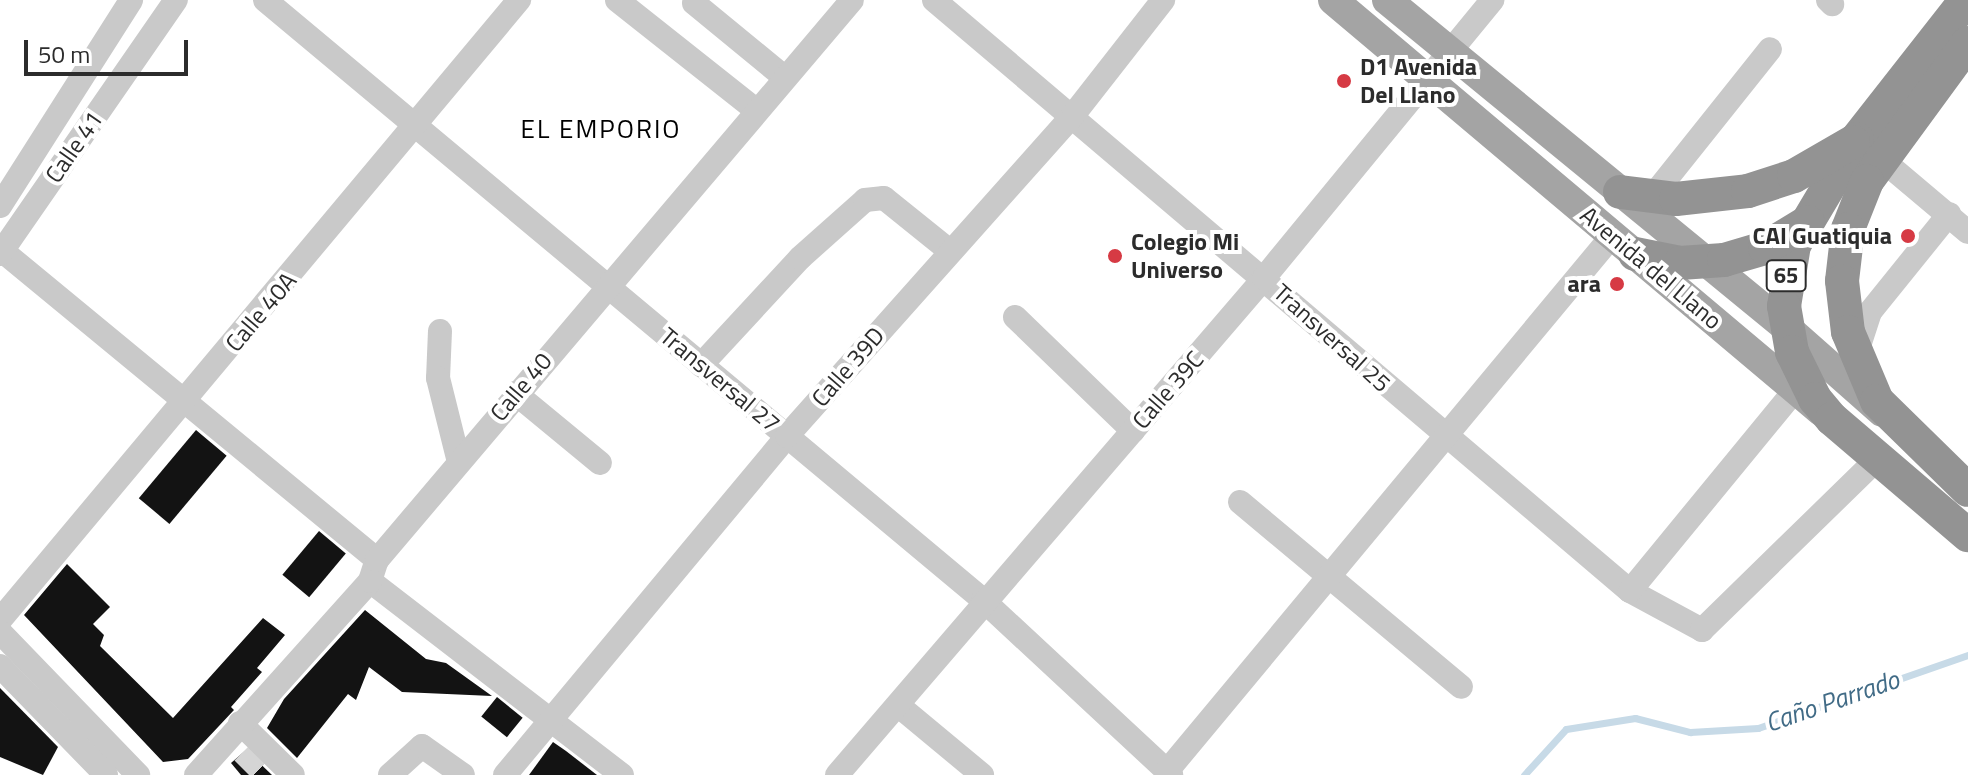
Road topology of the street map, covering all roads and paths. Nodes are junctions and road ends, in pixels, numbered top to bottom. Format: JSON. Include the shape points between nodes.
{"nodes":[{"id":1,"x":131,"y":0,"type":"edge"},
{"id":2,"x":176,"y":0,"type":"edge"},
{"id":3,"x":265,"y":0,"type":"edge"},
{"id":4,"x":519,"y":0,"type":"edge"},
{"id":5,"x":617,"y":0,"type":"edge"},
{"id":6,"x":852,"y":0,"type":"edge"},
{"id":7,"x":934,"y":0,"type":"edge"},
{"id":8,"x":1163,"y":0,"type":"edge"},
{"id":9,"x":1333,"y":0,"type":"edge"},
{"id":10,"x":1387,"y":0,"type":"edge"},
{"id":11,"x":1492,"y":0,"type":"edge"},
{"id":12,"x":1966,"y":0,"type":"edge"},
{"id":13,"x":694,"y":3,"type":"dead end"},
{"id":14,"x":1968,"y":43,"type":"edge"},
{"id":15,"x":1770,"y":49,"type":"dead end"},
{"id":16,"x":1447,"y":53,"type":"junction"},
{"id":17,"x":784,"y":77,"type":"junction"},
{"id":18,"x":1425,"y":79,"type":"junction"},
{"id":19,"x":756,"y":110,"type":"junction"},
{"id":20,"x":1074,"y":114,"type":"junction"},
{"id":21,"x":416,"y":127,"type":"junction"},
{"id":22,"x":1868,"y":149,"type":"junction"},
{"id":23,"x":1636,"y":194,"type":"junction"},
{"id":24,"x":0,"y":206,"type":"edge"},
{"id":25,"x":1949,"y":214,"type":"junction"},
{"id":26,"x":1809,"y":221,"type":"junction"},
{"id":27,"x":1968,"y":232,"type":"edge"},
{"id":28,"x":1624,"y":245,"type":"junction"},
{"id":29,"x":1,"y":251,"type":"edge"},
{"id":30,"x":950,"y":251,"type":"junction"},
{"id":31,"x":1703,"y":263,"type":"junction"},
{"id":32,"x":1264,"y":278,"type":"junction"},
{"id":33,"x":608,"y":285,"type":"junction"},
{"id":34,"x":1015,"y":317,"type":"dead end"},
{"id":35,"x":1786,"y":327,"type":"junction"},
{"id":36,"x":440,"y":331,"type":"dead end"},
{"id":37,"x":1855,"y":357,"type":"junction"},
{"id":38,"x":701,"y":365,"type":"junction"},
{"id":39,"x":1795,"y":390,"type":"junction"},
{"id":40,"x":515,"y":393,"type":"junction"},
{"id":41,"x":186,"y":402,"type":"junction"},
{"id":42,"x":1832,"y":419,"type":"junction"},
{"id":43,"x":1892,"y":421,"type":"junction"},
{"id":44,"x":1133,"y":431,"type":"junction"},
{"id":45,"x":787,"y":436,"type":"junction"},
{"id":46,"x":1442,"y":436,"type":"junction"},
{"id":47,"x":1877,"y":459,"type":"junction"},
{"id":48,"x":459,"y":462,"type":"junction"},
{"id":49,"x":600,"y":463,"type":"dead end"},
{"id":50,"x":1965,"y":487,"type":"edge"},
{"id":51,"x":1240,"y":502,"type":"dead end"},
{"id":52,"x":1960,"y":529,"type":"edge"},
{"id":53,"x":374,"y":570,"type":"junction"},
{"id":54,"x":1330,"y":575,"type":"junction"},
{"id":55,"x":1630,"y":591,"type":"junction"},
{"id":56,"x":983,"y":600,"type":"junction"},
{"id":57,"x":0,"y":620,"type":"edge"},
{"id":58,"x":0,"y":632,"type":"edge"},
{"id":59,"x":0,"y":666,"type":"edge"},
{"id":60,"x":1461,"y":687,"type":"dead end"},
{"id":61,"x":899,"y":706,"type":"junction"},
{"id":62,"x":552,"y":718,"type":"junction"},
{"id":63,"x":240,"y":723,"type":"junction"},
{"id":64,"x":217,"y":750,"type":"junction"},
{"id":65,"x":243,"y":752,"type":"tunnel mouth"},
{"id":66,"x":96,"y":770,"type":"edge"},
{"id":67,"x":1170,"y":773,"type":"edge"},
{"id":68,"x":138,"y":775,"type":"edge"},
{"id":69,"x":196,"y":775,"type":"edge"},
{"id":70,"x":293,"y":775,"type":"edge"},
{"id":71,"x":390,"y":775,"type":"edge"},
{"id":72,"x":462,"y":775,"type":"edge"},
{"id":73,"x":505,"y":775,"type":"edge"},
{"id":74,"x":622,"y":775,"type":"edge"},
{"id":75,"x":837,"y":775,"type":"edge"},
{"id":76,"x":982,"y":775,"type":"edge"}],
"edges":[{"from":1,"to":24,"type":"street","name":"Calle 41"},
{"from":2,"to":29,"type":"street","name":"Calle 41"},
{"from":3,"to":21,"type":"street","name":"Transversal 27"},
{"from":4,"to":21,"type":"street","name":"Calle 40A"},
{"from":5,"to":19,"type":"street"},
{"from":6,"to":17,"type":"street","name":"Calle 40"},
{"from":7,"to":20,"type":"street","name":"Transversal 25"},
{"from":8,"to":20,"type":"street","name":"Calle 39D"},
{"from":9,"to":18,"type":"main road","name":"Avenida del Llano"},
{"from":10,"to":16,"type":"main road","name":"Avenida del Llano"},
{"from":11,"to":16,"type":"street","name":"Calle 39C"},
{"from":12,"to":22,"type":"highway","number":"65"},
{"from":13,"to":17,"type":"street"},
{"from":14,"to":22,"type":"highway","number":"65"},
{"from":15,"to":23,"type":"street"},
{"from":16,"to":18,"type":"street","name":"Calle 39C"},
{"from":16,"to":23,"type":"main road","name":"Avenida del Llano"},
{"from":17,"to":19,"type":"street","name":"Calle 40"},
{"from":18,"to":28,"type":"main road","name":"Avenida del Llano"},
{"from":18,"to":32,"type":"street","name":"Calle 39C"},
{"from":19,"to":33,"type":"street","name":"Calle 40"},
{"from":20,"to":30,"type":"street","name":"Calle 39D"},
{"from":20,"to":32,"type":"street","name":"Transversal 25"},
{"from":21,"to":33,"type":"street","name":"Transversal 27"},
{"from":21,"to":41,"type":"street","name":"Calle 40A"},
{"from":22,"to":23,"type":"highway","via":[[1748,191],[1700,198]]},
{"from":22,"to":25,"type":"street"},
{"from":22,"to":26,"type":"highway","number":"65"},
{"from":22,"to":37,"type":"highway","number":"65","via":[[1844,255],[1843,307]]},
{"from":23,"to":31,"type":"main road","name":"Avenida del Llano"},
{"from":25,"to":27,"type":"street"},
{"from":25,"to":37,"type":"street","via":[[1870,312]]},
{"from":26,"to":31,"type":"highway","via":[[1765,248]]},
{"from":26,"to":35,"type":"highway","number":"65","via":[[1788,265]]},
{"from":28,"to":31,"type":"highway"},
{"from":28,"to":39,"type":"main road","name":"Avenida del Llano"},
{"from":28,"to":46,"type":"street"},
{"from":29,"to":41,"type":"street"},
{"from":30,"to":38,"type":"street","via":[[884,198],[865,200],[800,258]]},
{"from":30,"to":45,"type":"street","name":"Calle 39D"},
{"from":31,"to":35,"type":"main road","name":"Avenida del Llano"},
{"from":32,"to":44,"type":"street","name":"Calle 39C"},
{"from":32,"to":46,"type":"street","name":"Transversal 25"},
{"from":33,"to":38,"type":"street","name":"Transversal 27"},
{"from":33,"to":40,"type":"street","name":"Calle 40"},
{"from":34,"to":44,"type":"street"},
{"from":35,"to":42,"type":"highway","number":"65","via":[[1802,376]]},
{"from":35,"to":43,"type":"main road","name":"Avenida del Llano"},
{"from":36,"to":48,"type":"street","via":[[438,378]]},
{"from":37,"to":43,"type":"highway","number":"65"},
{"from":38,"to":45,"type":"street","name":"Transversal 27"},
{"from":39,"to":42,"type":"main road","name":"Avenida del Llano"},
{"from":39,"to":55,"type":"street"},
{"from":40,"to":48,"type":"street","name":"Calle 40"},
{"from":40,"to":49,"type":"street"},
{"from":41,"to":53,"type":"street"},
{"from":41,"to":57,"type":"street","name":"Calle 40A"},
{"from":42,"to":47,"type":"highway","name":"Avenida del Llano"},
{"from":43,"to":50,"type":"highway","name":"Avenida del Llano"},
{"from":44,"to":56,"type":"street","name":"Calle 39C"},
{"from":45,"to":56,"type":"street","name":"Transversal 27"},
{"from":45,"to":62,"type":"street","name":"Calle 39D"},
{"from":46,"to":54,"type":"street"},
{"from":46,"to":55,"type":"street","name":"Transversal 25"},
{"from":47,"to":52,"type":"highway","name":"Avenida del Llano"},
{"from":47,"to":55,"type":"street","name":"Transversal 25","via":[[1702,630]]},
{"from":48,"to":53,"type":"street","name":"Calle 40"},
{"from":51,"to":54,"type":"street"},
{"from":53,"to":62,"type":"street"},
{"from":53,"to":63,"type":"street","name":"Calle 40"},
{"from":54,"to":60,"type":"street"},
{"from":54,"to":67,"type":"street"},
{"from":56,"to":61,"type":"street","name":"Calle 39C"},
{"from":56,"to":67,"type":"street","name":"Transversal 27"},
{"from":58,"to":68,"type":"street"},
{"from":59,"to":66,"type":"street"},
{"from":61,"to":75,"type":"street","name":"Calle 39C"},
{"from":61,"to":76,"type":"street"},
{"from":62,"to":73,"type":"street","name":"Calle 39D"},
{"from":62,"to":74,"type":"street"},
{"from":63,"to":64,"type":"street","name":"Calle 40"},
{"from":63,"to":70,"type":"street"},
{"from":64,"to":65,"type":"street"},
{"from":64,"to":69,"type":"street","name":"Calle 40"},
{"from":71,"to":72,"type":"street","via":[[422,746]]}]}
